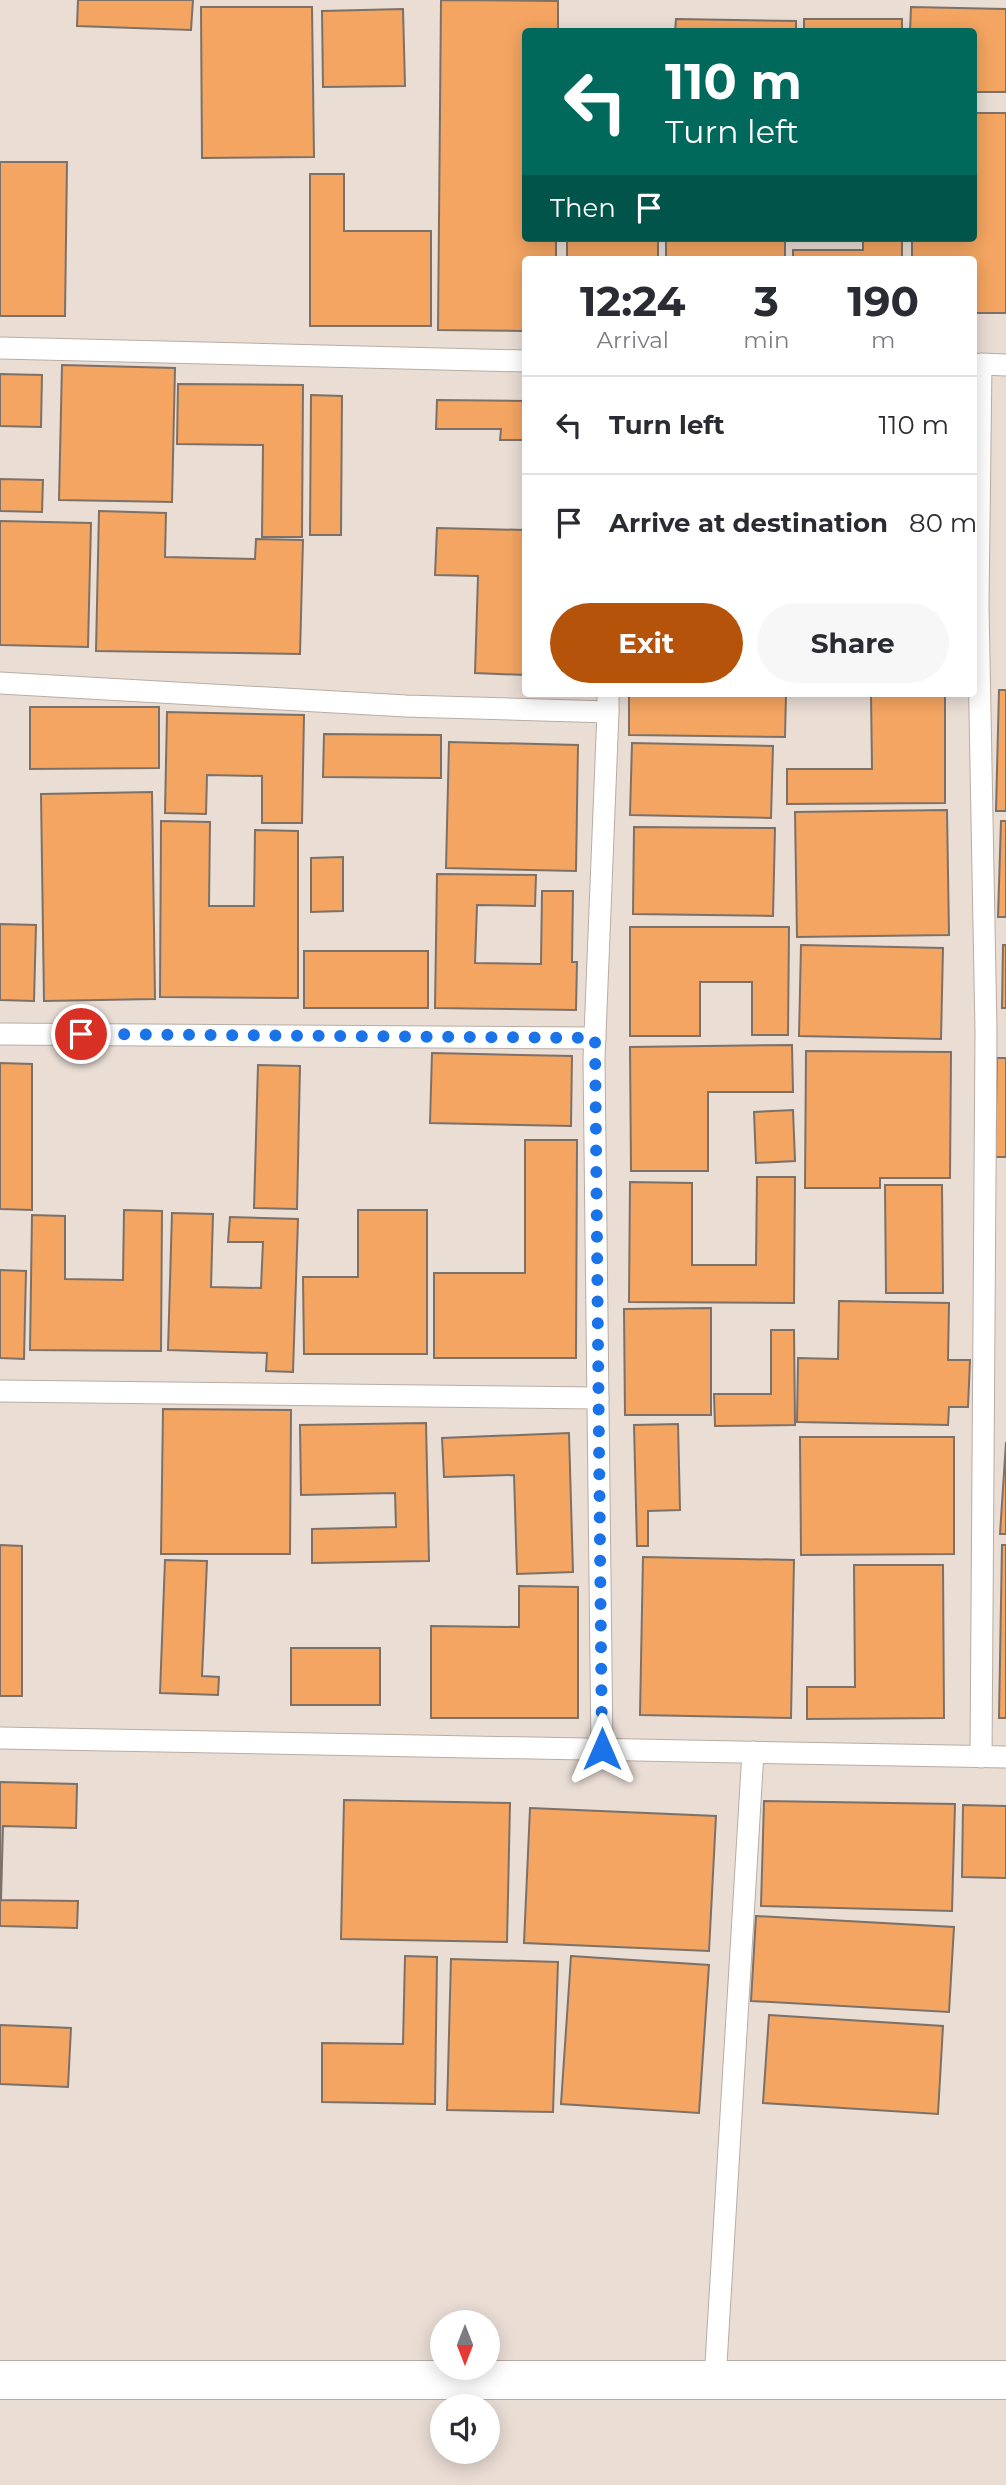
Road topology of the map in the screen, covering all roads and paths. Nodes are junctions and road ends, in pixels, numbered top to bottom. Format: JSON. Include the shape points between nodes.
{"nodes":[{"id":1,"x":0,"y":348,"type":"edge"},
{"id":2,"x":522,"y":361,"type":"edge"},
{"id":3,"x":977,"y":363,"type":"edge"},
{"id":4,"x":1006,"y":365,"type":"edge"},
{"id":5,"x":0,"y":683,"type":"edge"},
{"id":6,"x":608,"y":703,"type":"edge"},
{"id":7,"x":0,"y":1034,"type":"edge"},
{"id":8,"x":595,"y":1038,"type":"junction"},
{"id":9,"x":0,"y":1391,"type":"edge"},
{"id":10,"x":598,"y":1398,"type":"junction"},
{"id":11,"x":0,"y":1738,"type":"edge"},
{"id":12,"x":602,"y":1749,"type":"junction"},
{"id":13,"x":753,"y":1752,"type":"junction"},
{"id":14,"x":981,"y":1757,"type":"junction"},
{"id":15,"x":1006,"y":1757,"type":"edge"},
{"id":16,"x":0,"y":2380,"type":"edge"},
{"id":17,"x":715,"y":2380,"type":"junction"},
{"id":18,"x":1006,"y":2380,"type":"edge"}],
"edges":[{"from":1,"to":2,"type":"lane"},
{"from":3,"to":4,"type":"lane"},
{"from":3,"to":14,"type":"lane","via":[[986,1046]]},
{"from":5,"to":6,"type":"lane","via":[[406,706]]},
{"from":6,"to":8,"type":"lane"},
{"from":7,"to":8,"type":"lane"},
{"from":8,"to":10,"type":"lane"},
{"from":9,"to":10,"type":"lane"},
{"from":10,"to":12,"type":"lane"},
{"from":11,"to":12,"type":"lane"},
{"from":12,"to":13,"type":"lane"},
{"from":13,"to":14,"type":"lane"},
{"from":13,"to":17,"type":"lane"},
{"from":14,"to":15,"type":"lane"},
{"from":16,"to":17,"type":"street"},
{"from":17,"to":18,"type":"street"}]}
